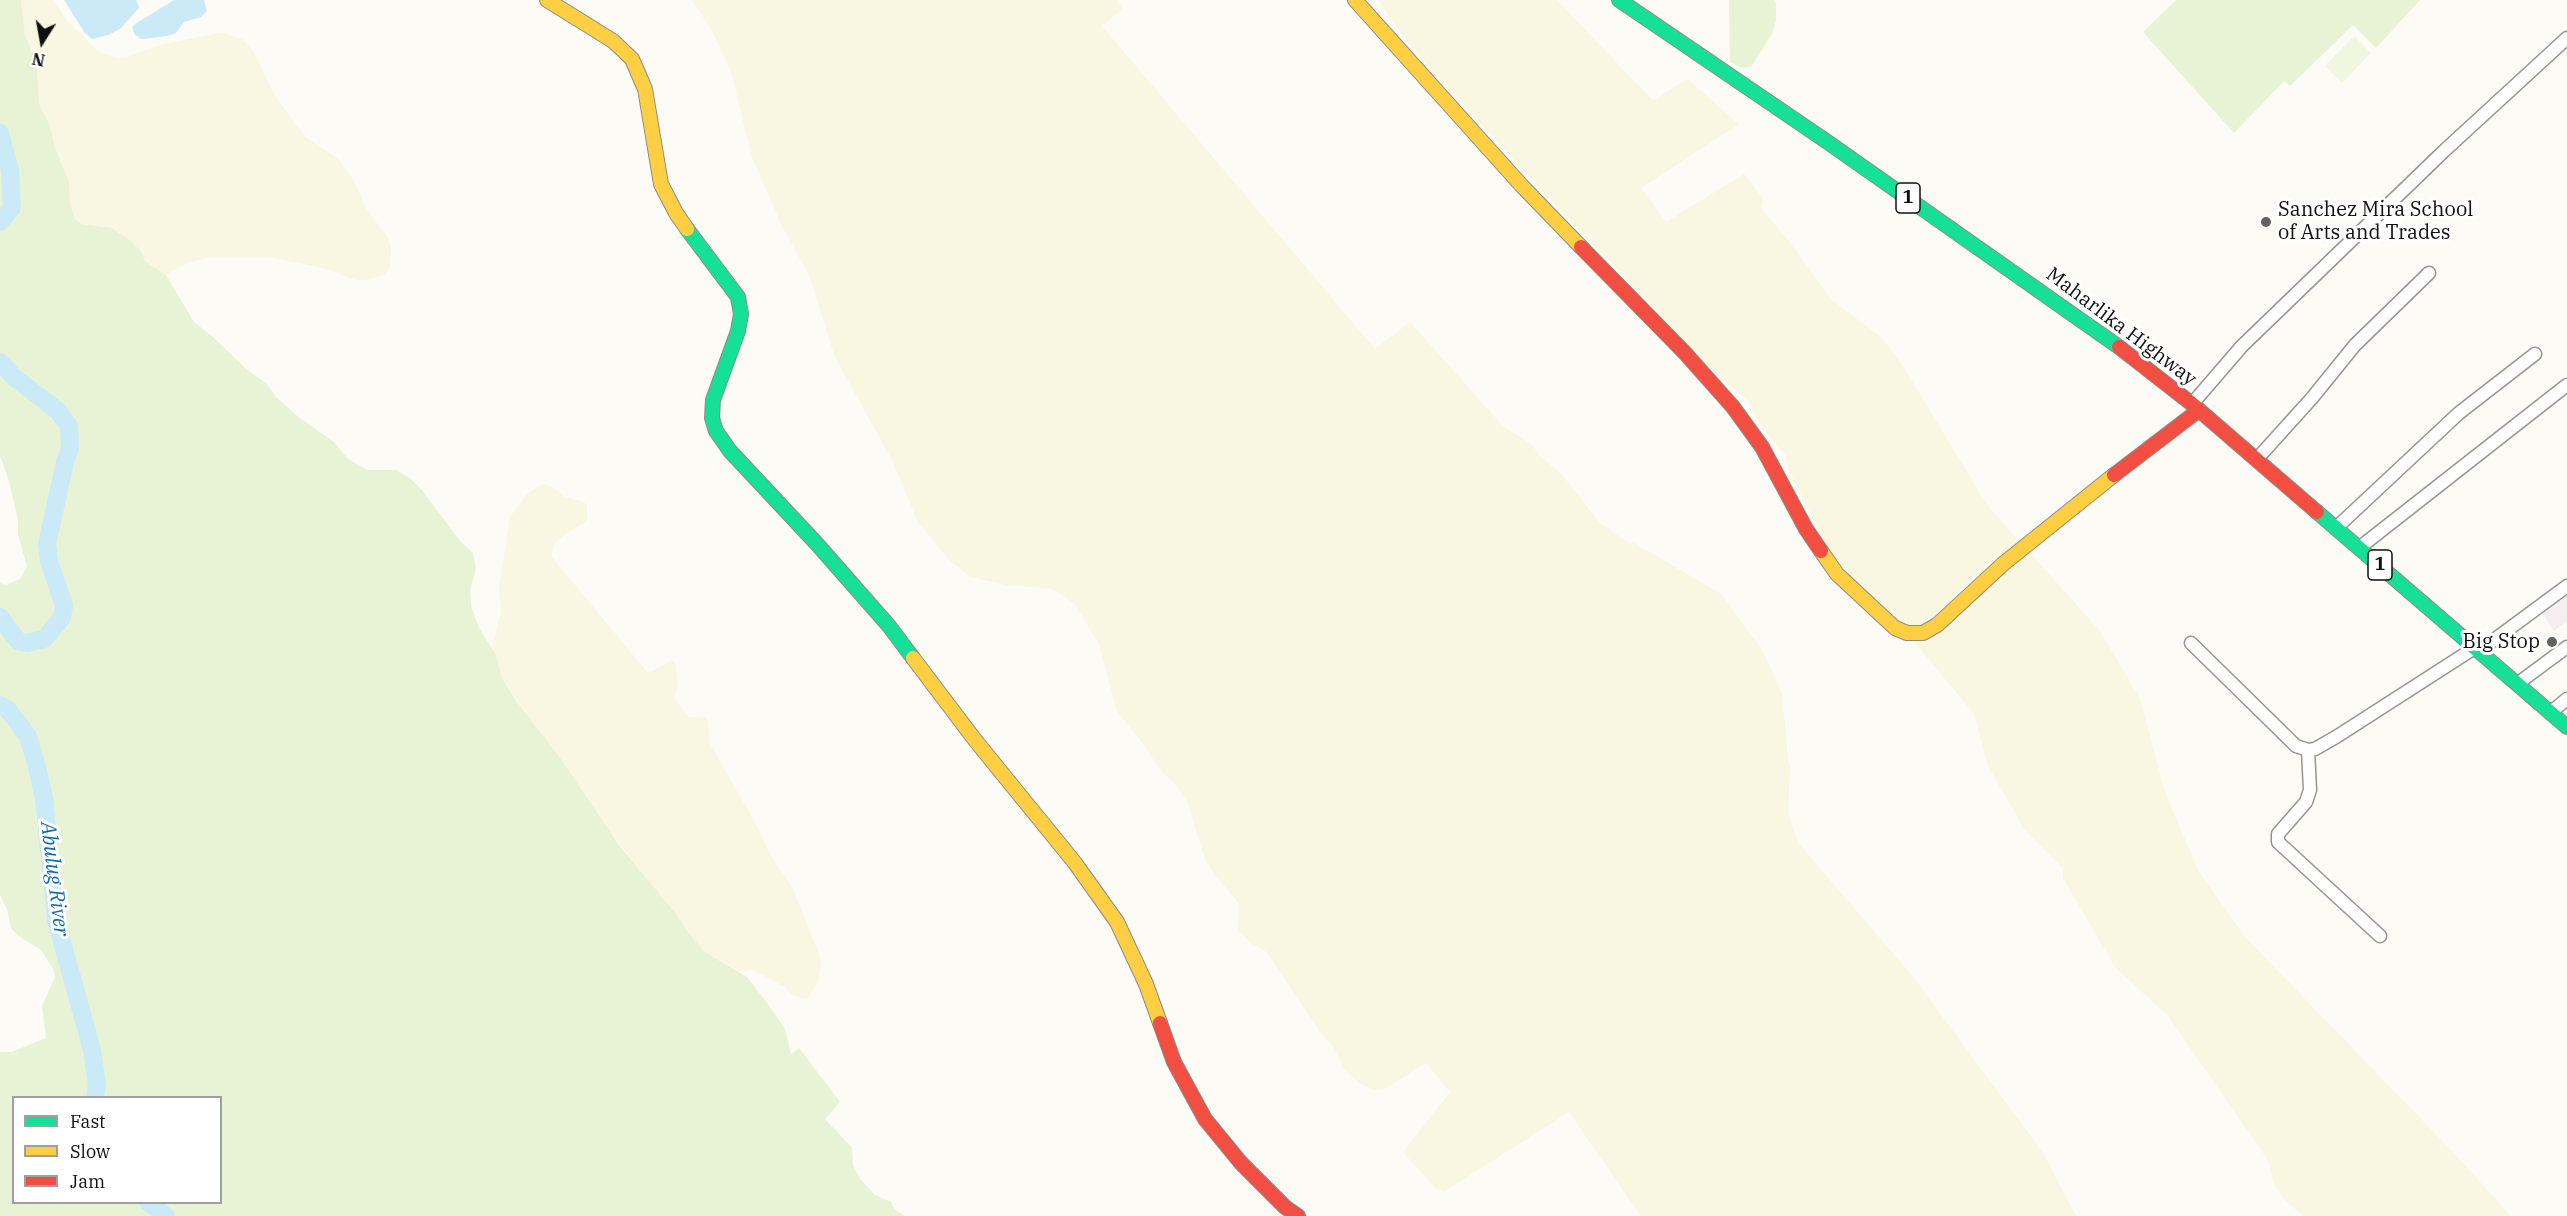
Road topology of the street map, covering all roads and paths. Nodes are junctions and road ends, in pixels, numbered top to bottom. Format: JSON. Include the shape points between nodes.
{"nodes":[{"id":1,"x":547,"y":0,"type":"edge"},
{"id":2,"x":1355,"y":0,"type":"edge"},
{"id":3,"x":1619,"y":0,"type":"edge"},
{"id":4,"x":2567,"y":38,"type":"edge"},
{"id":5,"x":2429,"y":273,"type":"dead end"},
{"id":6,"x":2535,"y":354,"type":"dead end"},
{"id":7,"x":2567,"y":384,"type":"edge"},
{"id":8,"x":2195,"y":407,"type":"junction"},
{"id":9,"x":2257,"y":459,"type":"junction"},
{"id":10,"x":2336,"y":528,"type":"junction"},
{"id":11,"x":2360,"y":548,"type":"junction"},
{"id":12,"x":2567,"y":586,"type":"edge"},
{"id":13,"x":2191,"y":643,"type":"dead end"},
{"id":14,"x":2567,"y":647,"type":"edge"},
{"id":15,"x":2478,"y":649,"type":"junction"},
{"id":16,"x":2517,"y":684,"type":"junction"},
{"id":17,"x":2567,"y":699,"type":"edge"},
{"id":18,"x":2550,"y":713,"type":"junction"},
{"id":19,"x":2567,"y":727,"type":"edge"},
{"id":20,"x":2308,"y":750,"type":"junction"},
{"id":21,"x":2380,"y":936,"type":"dead end"},
{"id":22,"x":1298,"y":1216,"type":"edge"}],
"edges":[{"from":1,"to":22,"type":"main road","via":[[613,41],[632,59],[645,89],[661,184],[676,213],[738,297],[738,331],[713,400],[716,431],[889,626],[1075,863],[1117,922],[1146,984],[1174,1062],[1205,1119],[1241,1163]]},
{"from":2,"to":8,"type":"main road","via":[[1522,186],[1733,407],[1762,447],[1806,529],[1837,574],[1895,628],[1923,633],[1937,625],[2020,550]]},
{"from":3,"to":8,"type":"main road","name":"Maharlika Highway","number":"1","via":[[2103,334]]},
{"from":4,"to":8,"type":"street","via":[[2242,346]]},
{"from":5,"to":9,"type":"street","via":[[2355,345]]},
{"from":6,"to":10,"type":"street","via":[[2459,413]]},
{"from":7,"to":11,"type":"street"},
{"from":8,"to":9,"type":"main road","name":"Maharlika Highway","number":"1"},
{"from":9,"to":10,"type":"main road","name":"Maharlika Highway","number":"1"},
{"from":10,"to":11,"type":"main road","name":"Maharlika Highway","number":"1"},
{"from":11,"to":15,"type":"main road","name":"Maharlika Highway","number":"1"},
{"from":12,"to":15,"type":"street"},
{"from":13,"to":20,"type":"street","via":[[2296,746]]},
{"from":14,"to":16,"type":"street"},
{"from":15,"to":16,"type":"main road","name":"Maharlika Highway","number":"1"},
{"from":15,"to":20,"type":"street","via":[[2336,737]]},
{"from":16,"to":18,"type":"main road","name":"Maharlika Highway","number":"1"},
{"from":17,"to":18,"type":"street"},
{"from":18,"to":19,"type":"main road","name":"Maharlika Highway","number":"1"},
{"from":20,"to":21,"type":"street","via":[[2310,790],[2306,801],[2278,834],[2278,842]]}]}
